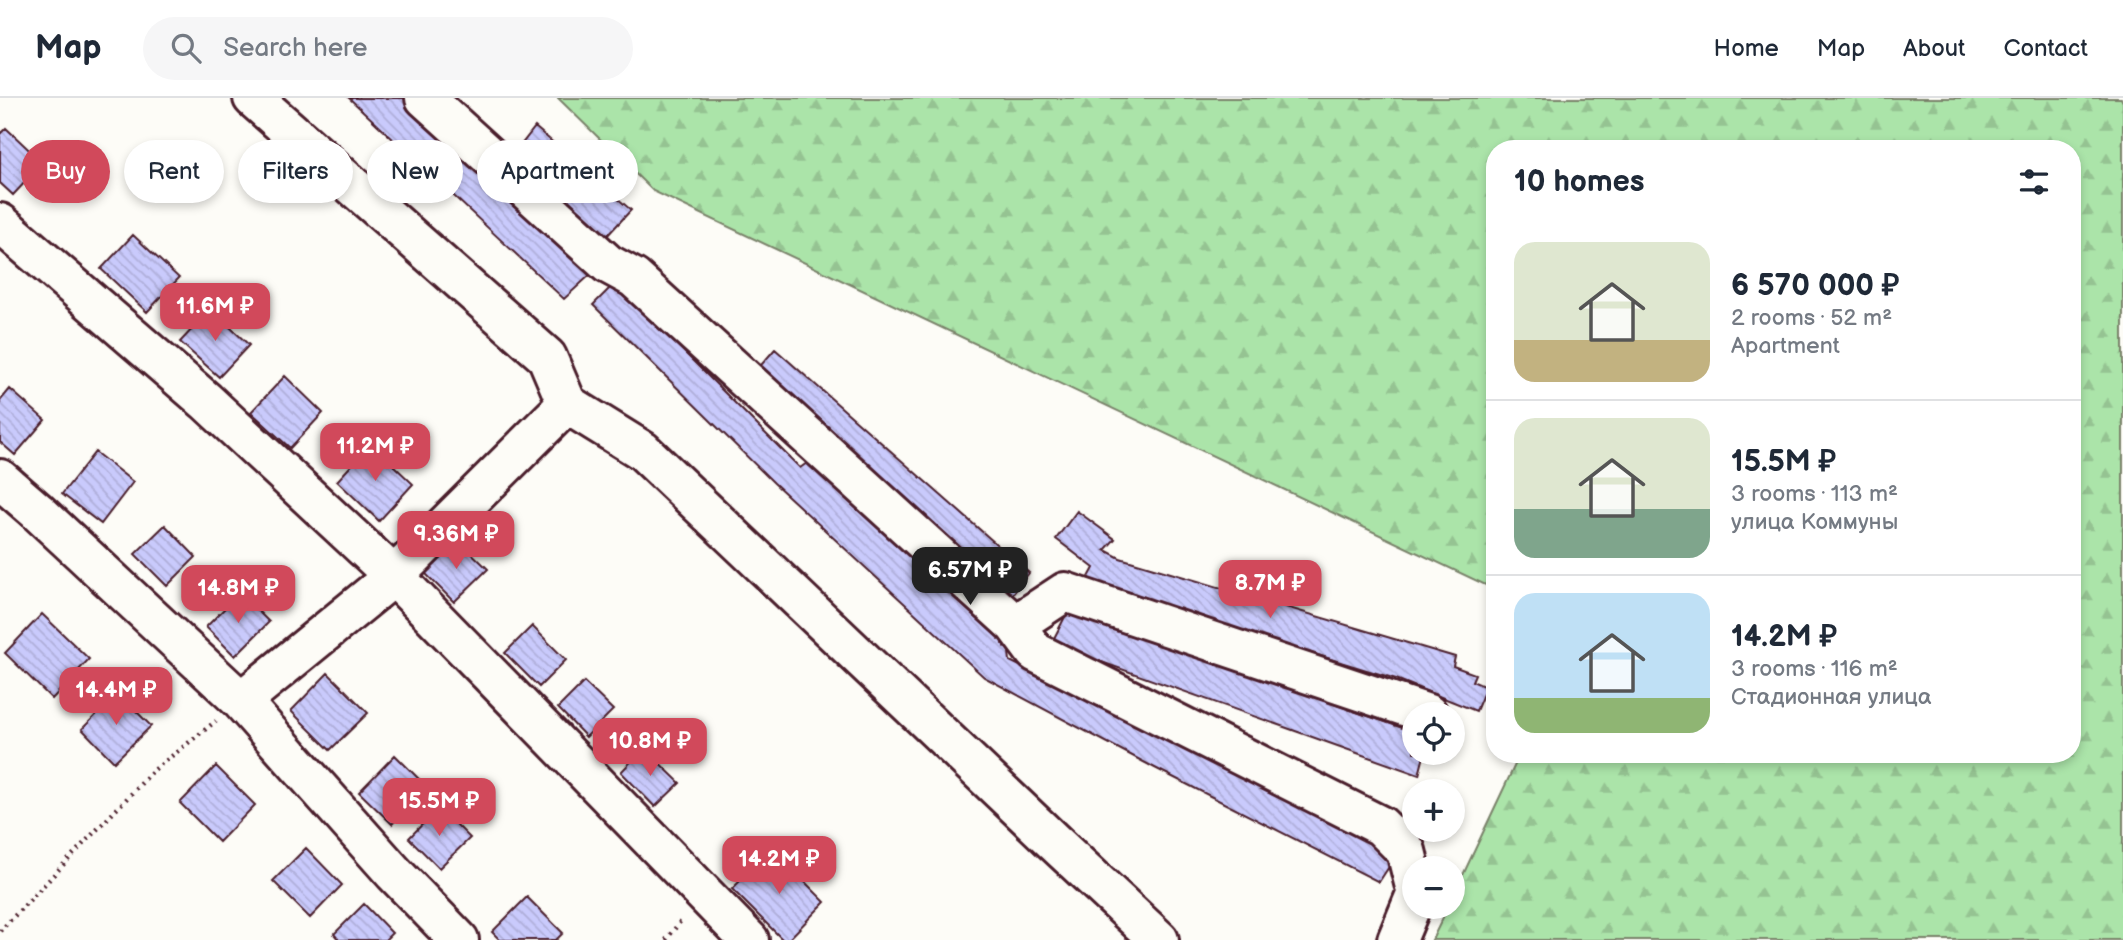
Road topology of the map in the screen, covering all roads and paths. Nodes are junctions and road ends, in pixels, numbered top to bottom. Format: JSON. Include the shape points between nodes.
{"nodes":[{"id":1,"x":253,"y":98,"type":"edge"},
{"id":2,"x":425,"y":98,"type":"edge"},
{"id":3,"x":0,"y":223,"type":"edge"},
{"id":4,"x":567,"y":404,"type":"junction"},
{"id":5,"x":0,"y":480,"type":"edge"},
{"id":6,"x":394,"y":576,"type":"junction"},
{"id":7,"x":1015,"y":625,"type":"junction"},
{"id":8,"x":241,"y":701,"type":"junction"},
{"id":9,"x":1402,"y":705,"type":"edge"},
{"id":10,"x":1407,"y":856,"type":"edge"},
{"id":11,"x":1406,"y":919,"type":"edge"},
{"id":12,"x":0,"y":931,"type":"edge"},
{"id":13,"x":460,"y":940,"type":"edge"},
{"id":14,"x":749,"y":940,"type":"edge"},
{"id":15,"x":1159,"y":940,"type":"edge"},
{"id":16,"x":1397,"y":940,"type":"edge"}],
"edges":[{"from":1,"to":4,"type":"street","via":[[547,357]]},
{"from":2,"to":7,"type":"street","via":[[608,264],[634,278]]},
{"from":3,"to":6,"type":"street","via":[[206,401]]},
{"from":4,"to":6,"type":"street"},
{"from":4,"to":15,"type":"street","via":[[643,451]]},
{"from":5,"to":8,"type":"street"},
{"from":6,"to":8,"type":"street"},
{"from":6,"to":14,"type":"street"},
{"from":7,"to":9,"type":"street","via":[[1065,592]]},
{"from":7,"to":10,"type":"street","via":[[1035,652],[1381,826]]},
{"from":8,"to":12,"type":"path","via":[[154,770]]},
{"from":8,"to":13,"type":"street"},
{"from":11,"to":16,"type":"street"}]}
